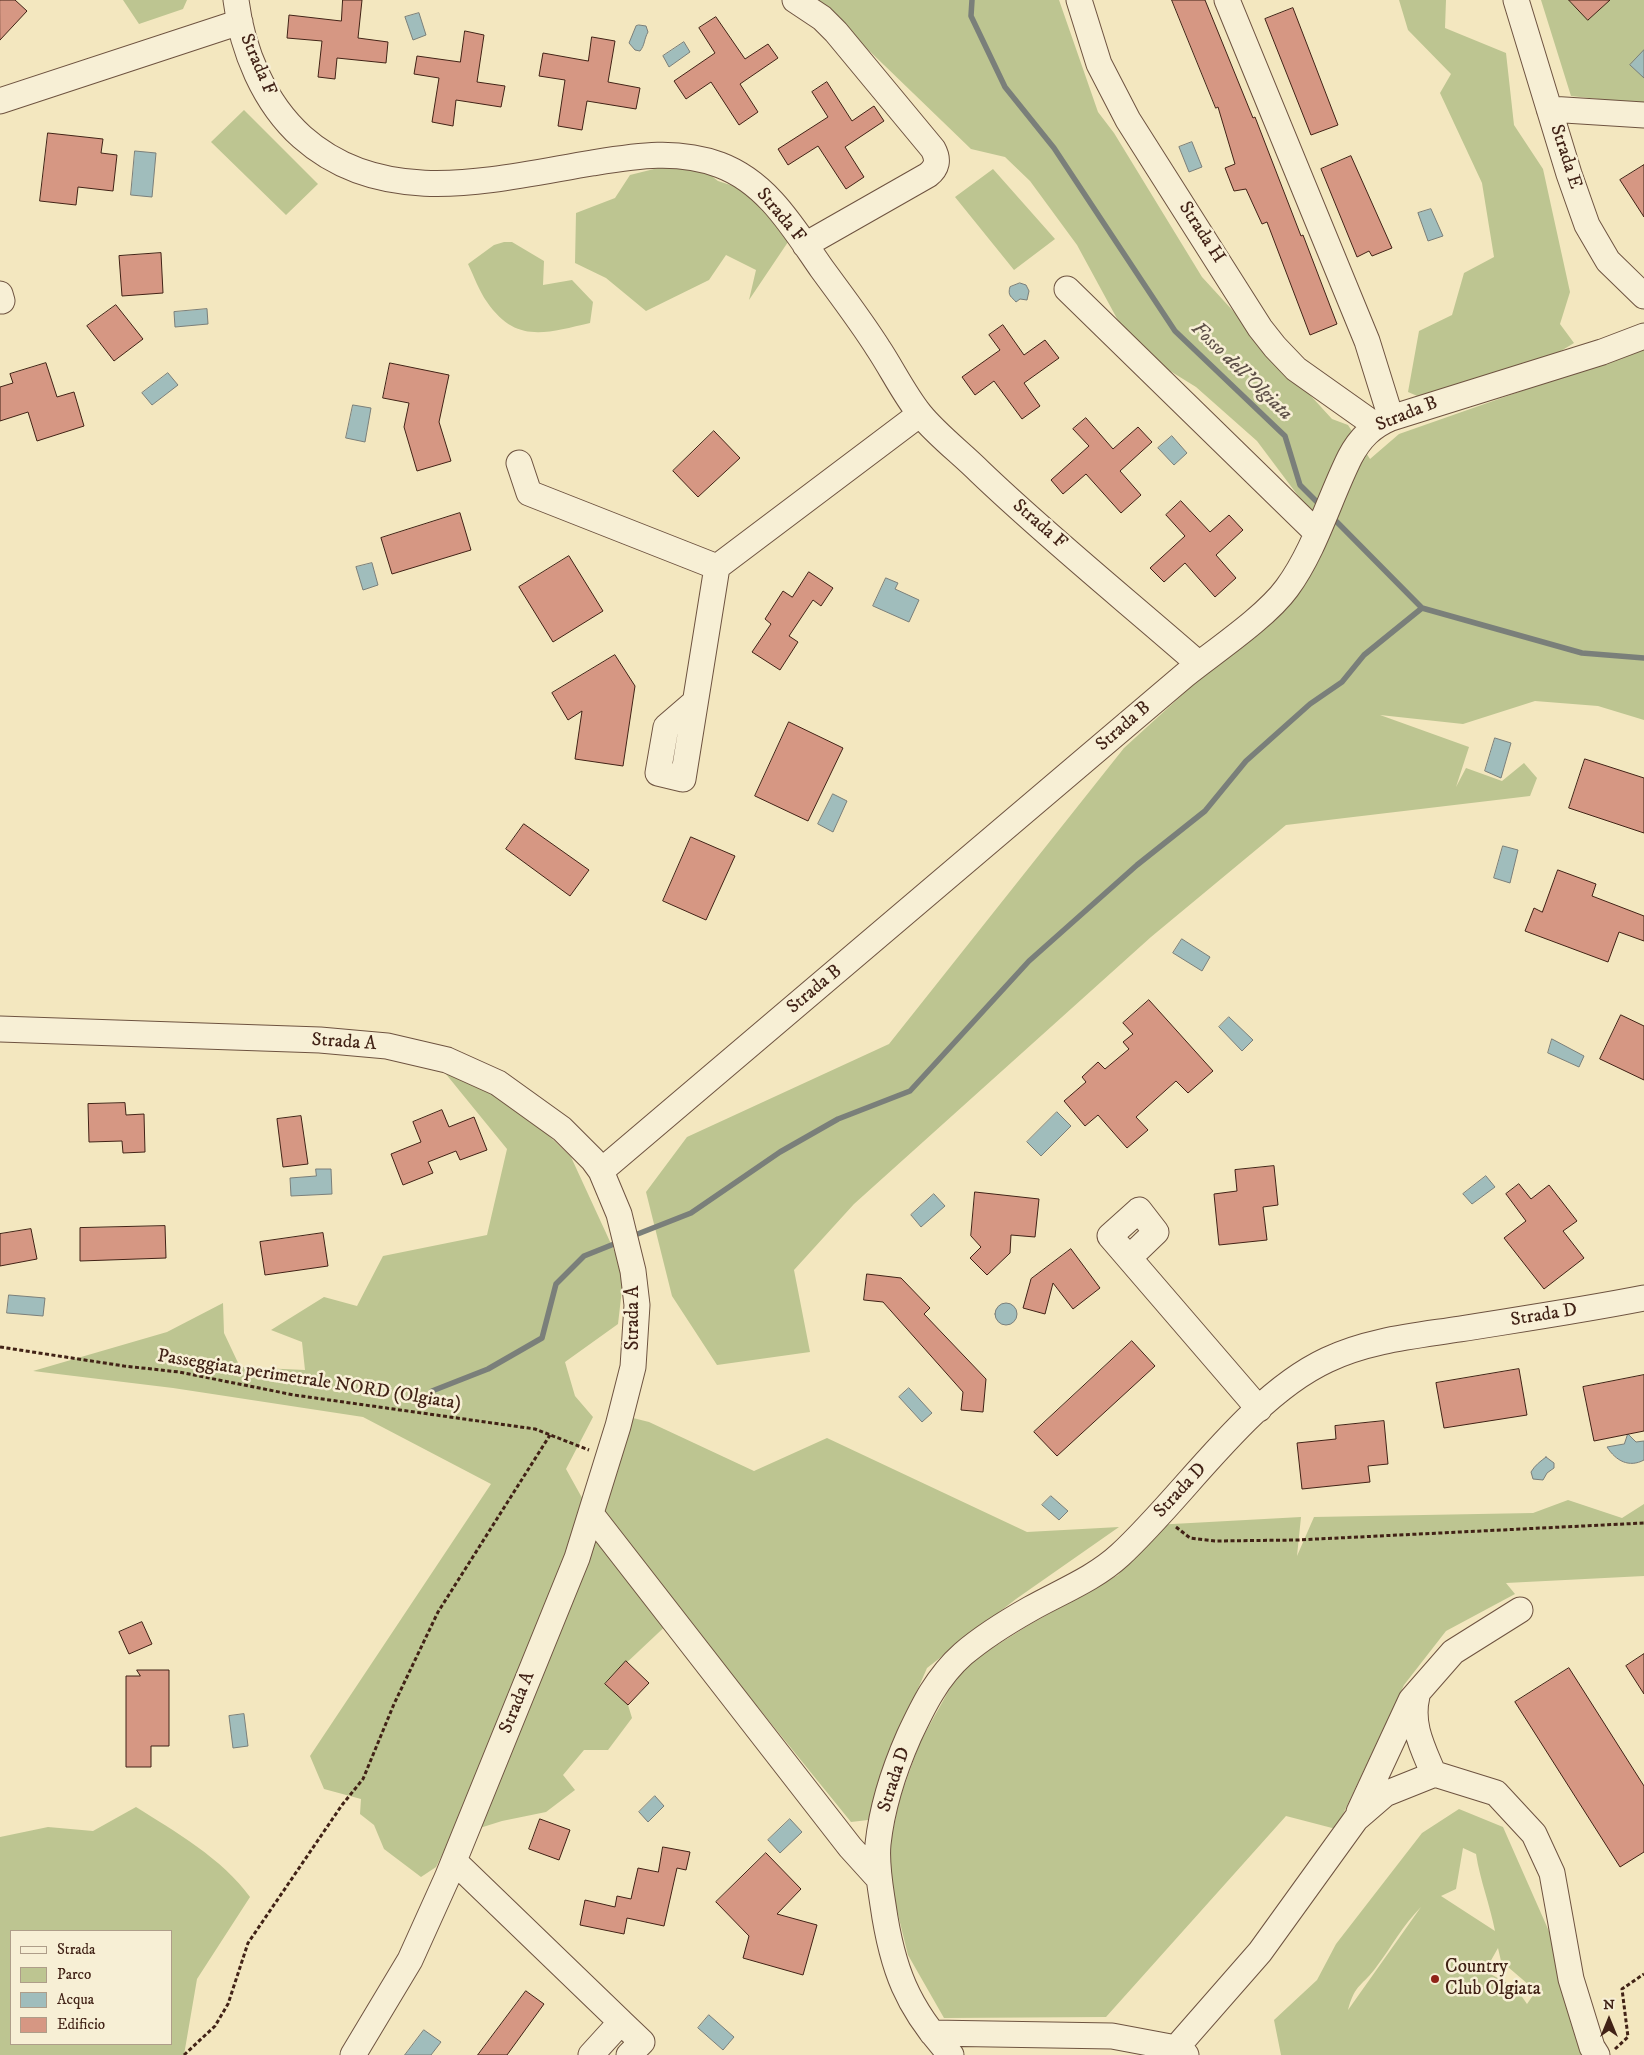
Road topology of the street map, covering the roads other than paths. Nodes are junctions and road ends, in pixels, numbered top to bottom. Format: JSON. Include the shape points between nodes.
{"nodes":[{"id":1,"x":795,"y":0,"type":"edge"},
{"id":2,"x":1079,"y":0,"type":"edge"},
{"id":3,"x":1227,"y":0,"type":"edge"},
{"id":4,"x":1516,"y":0,"type":"edge"},
{"id":5,"x":238,"y":11,"type":"edge"},
{"id":6,"x":0,"y":101,"type":"edge"},
{"id":7,"x":1549,"y":109,"type":"junction"},
{"id":8,"x":1644,"y":115,"type":"edge"},
{"id":9,"x":805,"y":245,"type":"junction"},
{"id":10,"x":1067,"y":289,"type":"dead end"},
{"id":11,"x":1644,"y":296,"type":"edge"},
{"id":12,"x":1644,"y":336,"type":"edge"},
{"id":13,"x":920,"y":414,"type":"junction"},
{"id":14,"x":1383,"y":422,"type":"junction"},
{"id":15,"x":519,"y":463,"type":"dead end"},
{"id":16,"x":1322,"y":518,"type":"junction"},
{"id":17,"x":717,"y":567,"type":"junction"},
{"id":18,"x":1199,"y":664,"type":"junction"},
{"id":19,"x":695,"y":702,"type":"dead end"},
{"id":20,"x":0,"y":1029,"type":"edge"},
{"id":21,"x":601,"y":1171,"type":"junction"},
{"id":22,"x":1129,"y":1258,"type":"junction"},
{"id":23,"x":1644,"y":1298,"type":"edge"},
{"id":24,"x":1259,"y":1409,"type":"junction"},
{"id":25,"x":591,"y":1514,"type":"junction"},
{"id":26,"x":1520,"y":1610,"type":"dead end"},
{"id":27,"x":1406,"y":1729,"type":"junction"},
{"id":28,"x":1434,"y":1775,"type":"junction"},
{"id":29,"x":1356,"y":1819,"type":"junction"},
{"id":30,"x":454,"y":1861,"type":"junction"},
{"id":31,"x":879,"y":1879,"type":"junction"},
{"id":32,"x":621,"y":2022,"type":"junction"},
{"id":33,"x":932,"y":2033,"type":"junction"},
{"id":34,"x":1181,"y":2052,"type":"edge"},
{"id":35,"x":353,"y":2055,"type":"edge"},
{"id":36,"x":591,"y":2055,"type":"edge"},
{"id":37,"x":630,"y":2055,"type":"edge"},
{"id":38,"x":951,"y":2055,"type":"edge"},
{"id":39,"x":1596,"y":2055,"type":"edge"}],
"edges":[{"from":1,"to":9,"type":"street","via":[[836,32],[933,149],[937,160],[928,175]]},
{"from":2,"to":14,"type":"street","name":"Strada H","via":[[1099,64],[1128,120],[1260,328],[1296,370]]},
{"from":3,"to":14,"type":"street","via":[[1367,341]]},
{"from":4,"to":7,"type":"street","name":"Strada E"},
{"from":5,"to":6,"type":"street","name":"Strada F"},
{"from":5,"to":9,"type":"street","name":"Strada F","via":[[255,70],[275,107],[321,153],[347,167],[388,180],[434,184],[640,155],[689,156],[726,167],[756,185]]},
{"from":7,"to":8,"type":"street"},
{"from":7,"to":11,"type":"street","name":"Strada E","via":[[1592,237],[1617,272]]},
{"from":9,"to":13,"type":"street","name":"Strada F","via":[[866,329]]},
{"from":10,"to":16,"type":"street"},
{"from":12,"to":14,"type":"street","name":"Strada B"},
{"from":13,"to":17,"type":"street"},
{"from":13,"to":18,"type":"street","name":"Strada F","via":[[1006,497]]},
{"from":14,"to":16,"type":"street","name":"Strada B","via":[[1355,448]]},
{"from":15,"to":17,"type":"street","via":[[529,493]]},
{"from":16,"to":18,"type":"street","name":"Strada B","via":[[1286,590]]},
{"from":17,"to":19,"type":"street"},
{"from":18,"to":21,"type":"street","name":"Strada B"},
{"from":20,"to":21,"type":"street","name":"Strada A","via":[[320,1040],[419,1052],[472,1070],[504,1087],[562,1129]]},
{"from":21,"to":25,"type":"street","name":"Strada A","via":[[626,1239],[637,1305],[636,1335],[626,1396]]},
{"from":22,"to":22,"type":"street","via":[[1156,1232],[1139,1210],[1110,1236]]},
{"from":22,"to":24,"type":"street"},
{"from":23,"to":24,"type":"street","name":"Strada D","via":[[1373,1344],[1306,1371]]},
{"from":24,"to":31,"type":"street","name":"Strada D","via":[[1119,1556],[979,1642],[961,1656],[932,1690],[901,1755],[884,1808],[878,1847]]},
{"from":25,"to":30,"type":"street","name":"Strada A","via":[[577,1558]]},
{"from":25,"to":31,"type":"street","via":[[850,1847]]},
{"from":26,"to":27,"type":"street","via":[[1453,1652],[1411,1700]]},
{"from":27,"to":28,"type":"street"},
{"from":27,"to":29,"type":"street"},
{"from":28,"to":29,"type":"street","via":[[1385,1794]]},
{"from":28,"to":39,"type":"street","via":[[1496,1793],[1534,1834],[1552,1873],[1571,1979]]},
{"from":29,"to":34,"type":"street","via":[[1260,1952]]},
{"from":30,"to":32,"type":"street"},
{"from":30,"to":35,"type":"street","name":"Strada A","via":[[410,1960]]},
{"from":31,"to":33,"type":"street","name":"Strada D","via":[[893,1963],[906,1993]]},
{"from":32,"to":36,"type":"street"},
{"from":32,"to":37,"type":"street","via":[[642,2042]]},
{"from":33,"to":34,"type":"street","via":[[1112,2036]]},
{"from":33,"to":38,"type":"street","name":"Strada D"}]}
